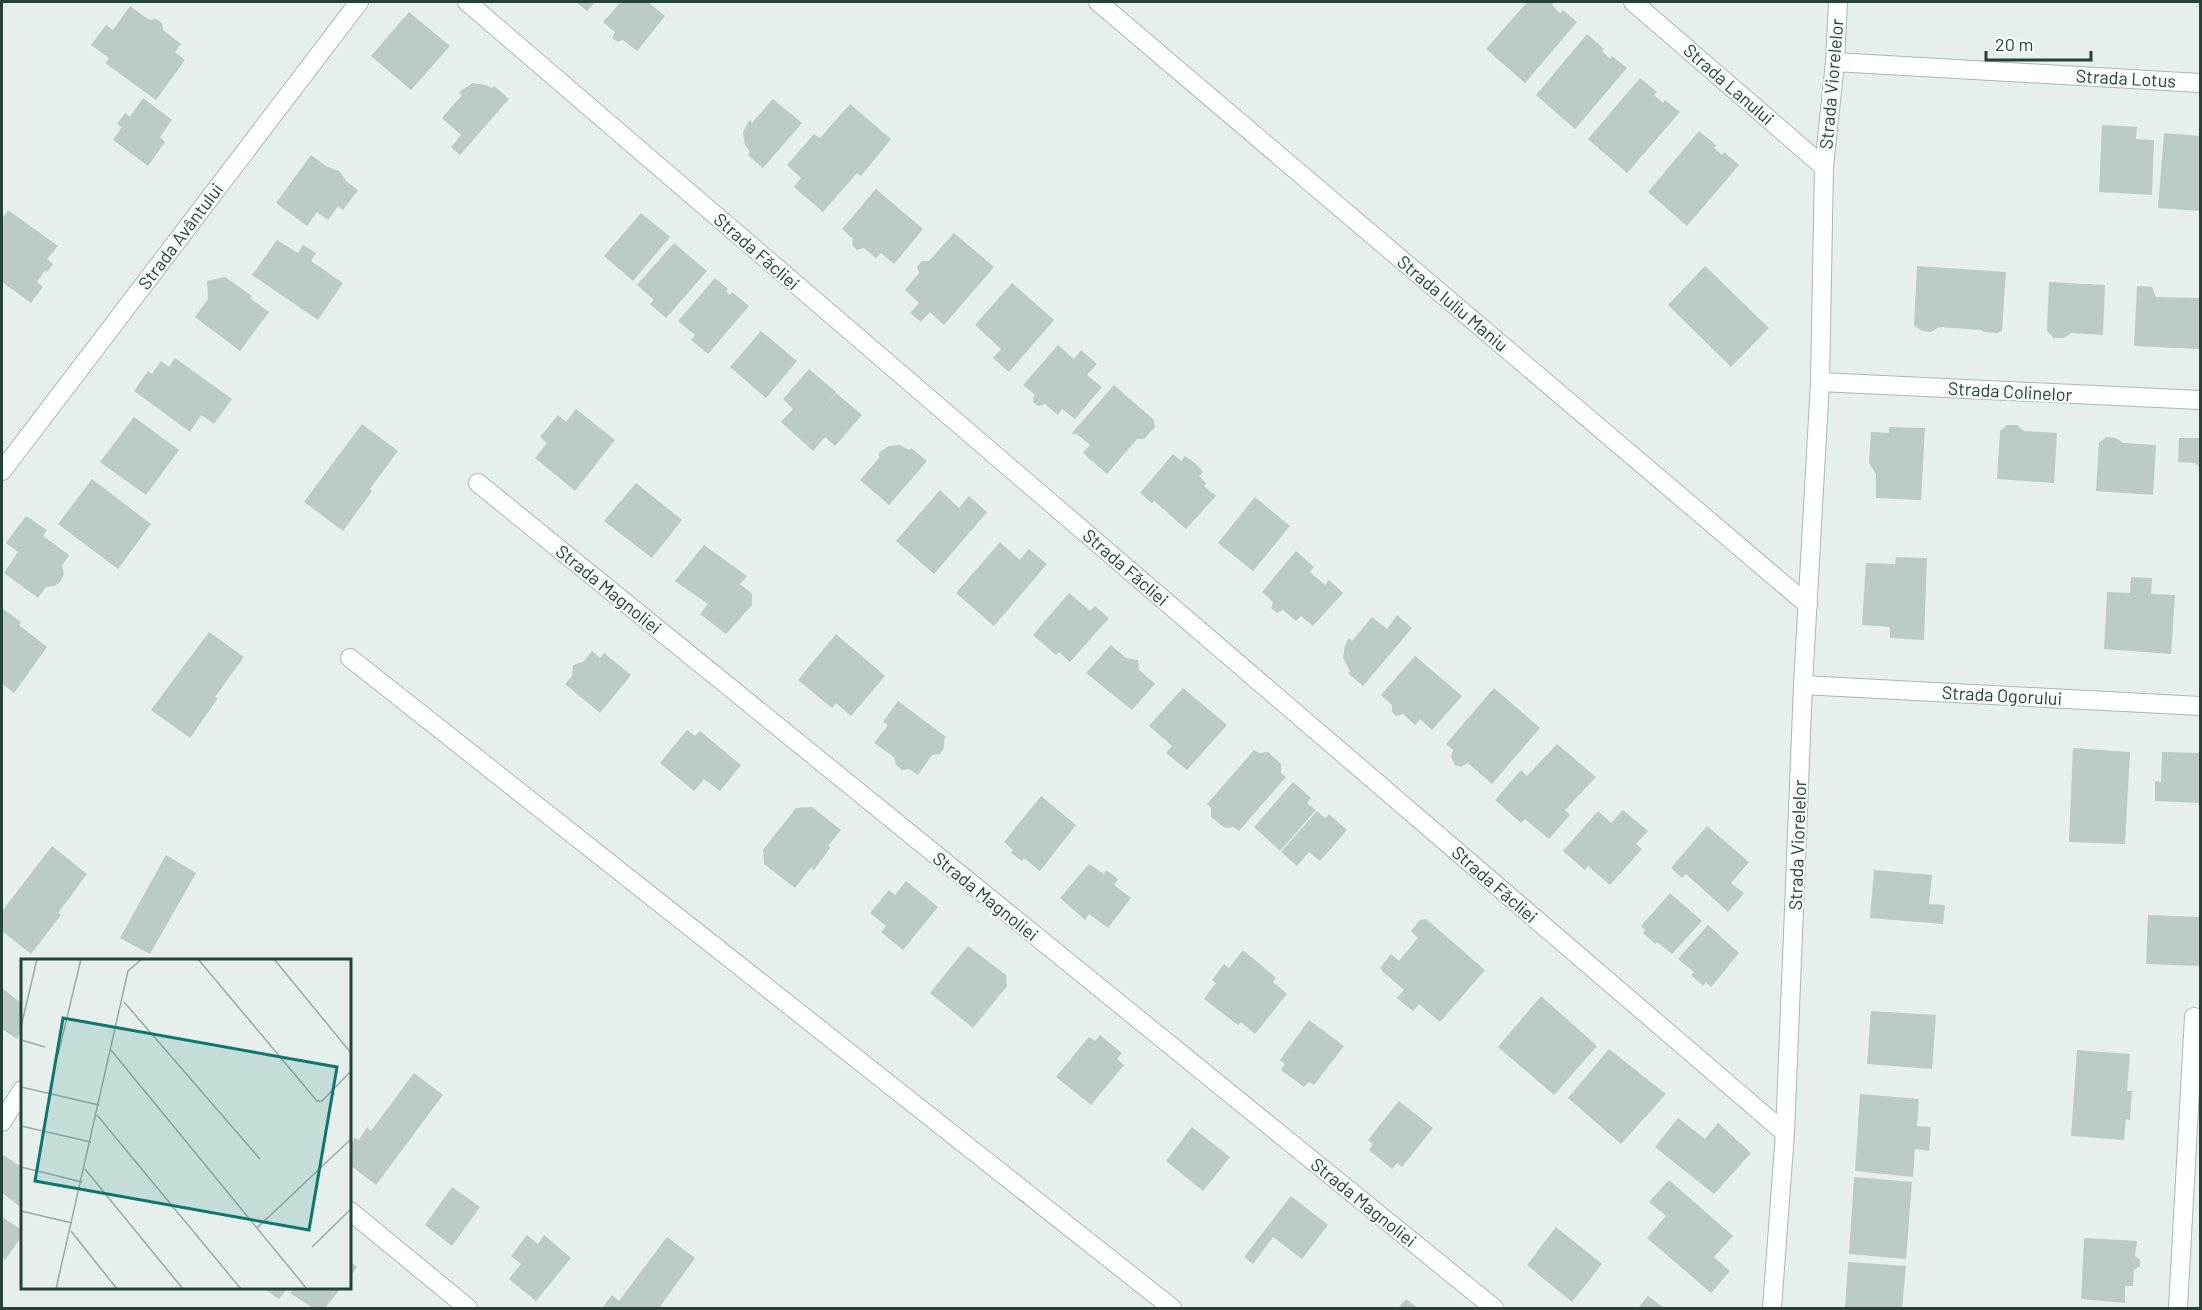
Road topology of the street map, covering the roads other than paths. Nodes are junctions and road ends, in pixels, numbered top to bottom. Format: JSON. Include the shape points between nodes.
{"nodes":[{"id":1,"x":359,"y":2,"type":"edge"},
{"id":2,"x":467,"y":2,"type":"edge"},
{"id":3,"x":1098,"y":2,"type":"edge"},
{"id":4,"x":1633,"y":2,"type":"edge"},
{"id":5,"x":1838,"y":2,"type":"edge"},
{"id":6,"x":1835,"y":62,"type":"junction"},
{"id":7,"x":2200,"y":83,"type":"edge"},
{"id":8,"x":1824,"y":167,"type":"junction"},
{"id":9,"x":1820,"y":382,"type":"junction"},
{"id":10,"x":2200,"y":400,"type":"edge"},
{"id":11,"x":2,"y":471,"type":"edge"},
{"id":12,"x":478,"y":483,"type":"dead end"},
{"id":13,"x":1808,"y":604,"type":"junction"},
{"id":14,"x":350,"y":658,"type":"dead end"},
{"id":15,"x":1803,"y":685,"type":"junction"},
{"id":16,"x":2200,"y":706,"type":"edge"},
{"id":17,"x":2194,"y":1017,"type":"dead end"},
{"id":18,"x":21,"y":1092,"type":"edge"},
{"id":19,"x":2,"y":1122,"type":"edge"},
{"id":20,"x":1785,"y":1133,"type":"junction"},
{"id":21,"x":351,"y":1212,"type":"edge"},
{"id":22,"x":468,"y":1308,"type":"edge"},
{"id":23,"x":1172,"y":1308,"type":"edge"},
{"id":24,"x":1494,"y":1308,"type":"edge"},
{"id":25,"x":1772,"y":1308,"type":"edge"},
{"id":26,"x":2178,"y":1308,"type":"edge"}],
"edges":[{"from":1,"to":11,"type":"street","name":"Strada Avântului"},
{"from":2,"to":20,"type":"street","name":"Strada Făcliei"},
{"from":3,"to":13,"type":"street","name":"Strada Iuliu Maniu"},
{"from":4,"to":8,"type":"street","name":"Strada Lanului"},
{"from":5,"to":6,"type":"street","name":"Strada Viorelelor"},
{"from":6,"to":7,"type":"street","name":"Strada Lotus"},
{"from":6,"to":8,"type":"street","name":"Strada Viorelelor"},
{"from":8,"to":9,"type":"street","name":"Strada Viorelelor"},
{"from":9,"to":10,"type":"street","name":"Strada Colinelor"},
{"from":9,"to":13,"type":"street","name":"Strada Viorelelor"},
{"from":12,"to":24,"type":"street","name":"Strada Magnoliei"},
{"from":13,"to":15,"type":"street","name":"Strada Viorelelor"},
{"from":14,"to":23,"type":"street"},
{"from":15,"to":16,"type":"street","name":"Strada Ogorului"},
{"from":15,"to":20,"type":"street","name":"Strada Viorelelor"},
{"from":17,"to":26,"type":"street"},
{"from":18,"to":19,"type":"street"},
{"from":20,"to":25,"type":"street","name":"Strada Viorelelor"},
{"from":21,"to":22,"type":"street"}]}
